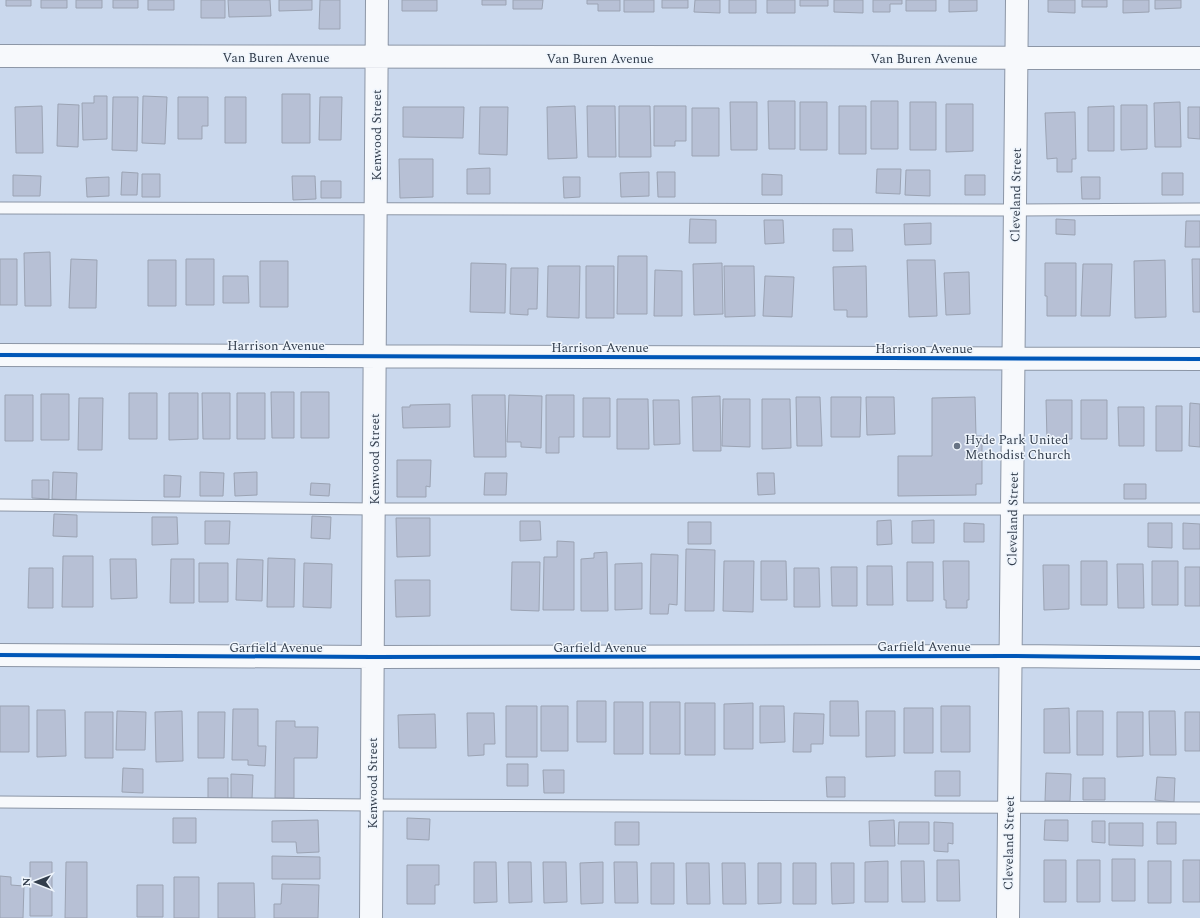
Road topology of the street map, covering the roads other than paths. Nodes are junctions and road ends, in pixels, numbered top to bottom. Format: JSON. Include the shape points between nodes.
{"nodes":[{"id":1,"x":377,"y":0,"type":"edge"},
{"id":2,"x":1017,"y":0,"type":"edge"},
{"id":3,"x":0,"y":56,"type":"edge"},
{"id":4,"x":377,"y":57,"type":"junction"},
{"id":5,"x":1016,"y":58,"type":"junction"},
{"id":6,"x":1200,"y":58,"type":"edge"},
{"id":7,"x":0,"y":208,"type":"edge"},
{"id":8,"x":376,"y":208,"type":"junction"},
{"id":9,"x":1200,"y":209,"type":"edge"},
{"id":10,"x":1015,"y":210,"type":"junction"},
{"id":11,"x":0,"y":355,"type":"edge"},
{"id":12,"x":374,"y":356,"type":"junction"},
{"id":13,"x":1013,"y":359,"type":"junction"},
{"id":14,"x":1200,"y":359,"type":"edge"},
{"id":15,"x":0,"y":506,"type":"edge"},
{"id":16,"x":1012,"y":508,"type":"junction"},
{"id":17,"x":373,"y":509,"type":"junction"},
{"id":18,"x":1200,"y":509,"type":"edge"},
{"id":19,"x":0,"y":655,"type":"edge"},
{"id":20,"x":1010,"y":656,"type":"junction"},
{"id":21,"x":372,"y":657,"type":"junction"},
{"id":22,"x":1200,"y":658,"type":"edge"},
{"id":23,"x":0,"y":802,"type":"edge"},
{"id":24,"x":371,"y":805,"type":"junction"},
{"id":25,"x":1009,"y":808,"type":"junction"},
{"id":26,"x":1200,"y":808,"type":"edge"},
{"id":27,"x":371,"y":918,"type":"edge"},
{"id":28,"x":1008,"y":918,"type":"edge"}],
"edges":[{"from":1,"to":4,"type":"street","name":"Kenwood Street"},
{"from":2,"to":5,"type":"street","name":"Cleveland Street"},
{"from":3,"to":4,"type":"street","name":"Van Buren Avenue"},
{"from":4,"to":5,"type":"street","name":"Van Buren Avenue"},
{"from":4,"to":8,"type":"street","name":"Kenwood Street"},
{"from":5,"to":6,"type":"street","name":"Van Buren Avenue"},
{"from":5,"to":10,"type":"street","name":"Cleveland Street"},
{"from":7,"to":8,"type":"lane"},
{"from":8,"to":10,"type":"lane"},
{"from":8,"to":12,"type":"street","name":"Kenwood Street"},
{"from":9,"to":10,"type":"lane"},
{"from":10,"to":13,"type":"street","name":"Cleveland Street"},
{"from":11,"to":12,"type":"street","name":"Harrison Avenue"},
{"from":12,"to":13,"type":"street","name":"Harrison Avenue"},
{"from":12,"to":17,"type":"street","name":"Kenwood Street"},
{"from":13,"to":14,"type":"street","name":"Harrison Avenue"},
{"from":13,"to":16,"type":"street","name":"Cleveland Street"},
{"from":15,"to":17,"type":"lane"},
{"from":16,"to":17,"type":"lane"},
{"from":16,"to":18,"type":"lane"},
{"from":16,"to":20,"type":"street","name":"Cleveland Street"},
{"from":17,"to":21,"type":"street","name":"Kenwood Street"},
{"from":19,"to":21,"type":"street","name":"Garfield Avenue"},
{"from":20,"to":21,"type":"street","name":"Garfield Avenue"},
{"from":20,"to":22,"type":"street","name":"Garfield Avenue"},
{"from":20,"to":25,"type":"street","name":"Cleveland Street"},
{"from":21,"to":24,"type":"street","name":"Kenwood Street"},
{"from":23,"to":24,"type":"lane"},
{"from":24,"to":25,"type":"lane"},
{"from":24,"to":27,"type":"street","name":"Kenwood Street"},
{"from":25,"to":26,"type":"lane"},
{"from":25,"to":28,"type":"street","name":"Cleveland Street"}]}
